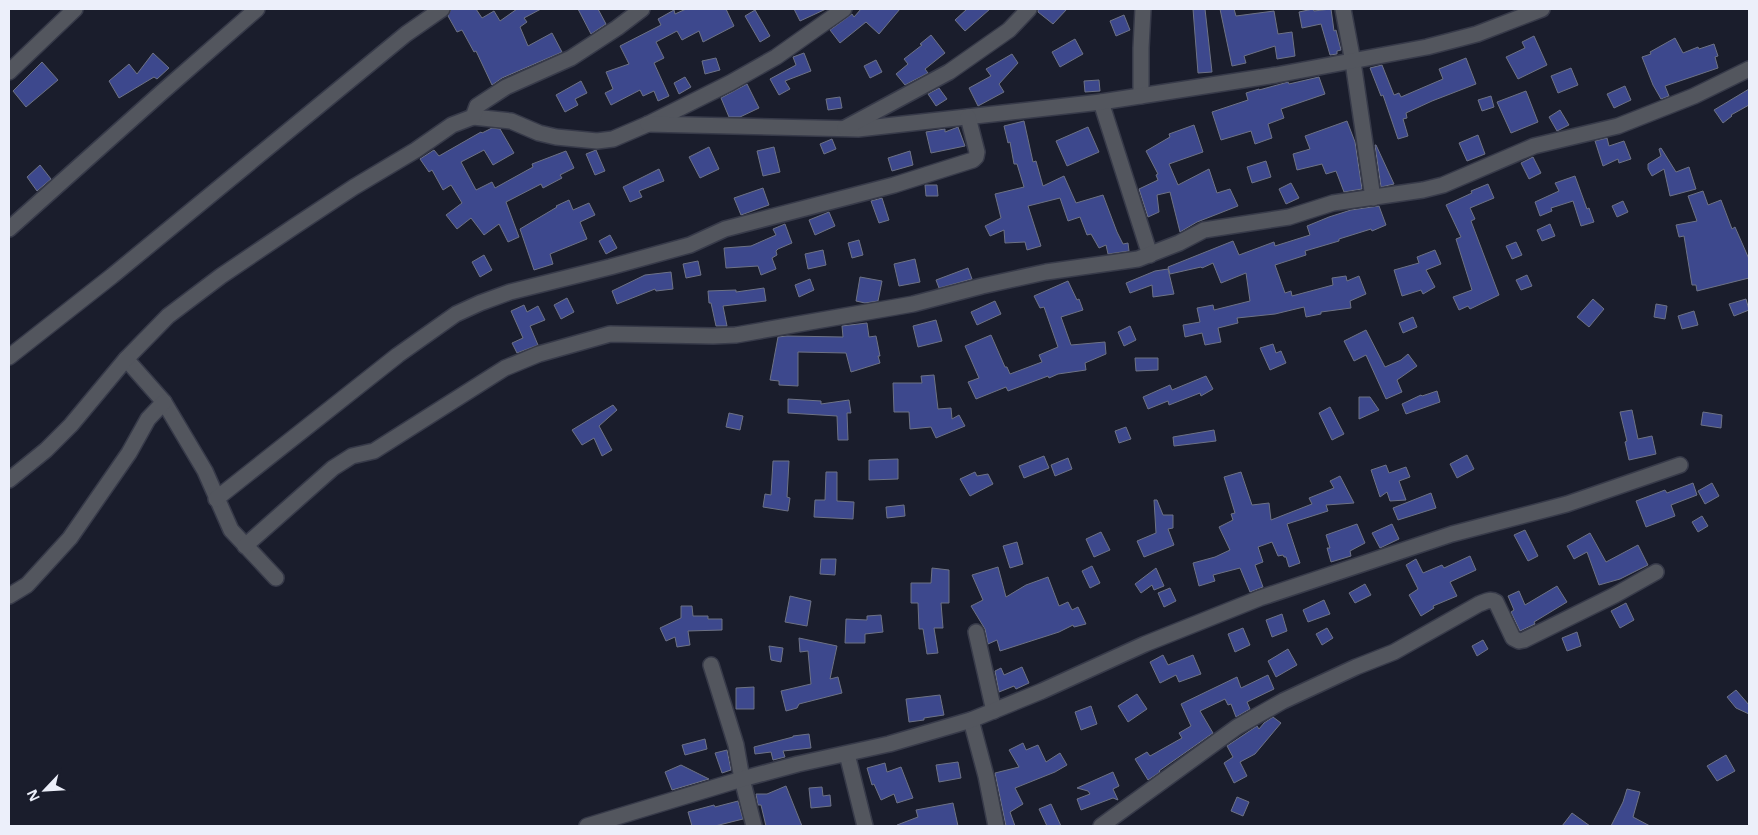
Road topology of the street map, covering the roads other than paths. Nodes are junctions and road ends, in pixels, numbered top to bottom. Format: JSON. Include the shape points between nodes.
{"nodes":[{"id":1,"x":75,"y":9,"type":"edge"},
{"id":2,"x":257,"y":9,"type":"edge"},
{"id":3,"x":442,"y":9,"type":"edge"},
{"id":4,"x":642,"y":9,"type":"edge"},
{"id":5,"x":844,"y":9,"type":"edge"},
{"id":6,"x":1029,"y":9,"type":"edge"},
{"id":7,"x":1143,"y":9,"type":"edge"},
{"id":8,"x":1343,"y":9,"type":"edge"},
{"id":9,"x":1542,"y":9,"type":"edge"},
{"id":10,"x":1509,"y":14,"type":"edge"},
{"id":11,"x":1353,"y":62,"type":"junction"},
{"id":12,"x":1749,"y":69,"type":"edge"},
{"id":13,"x":9,"y":72,"type":"edge"},
{"id":14,"x":1141,"y":96,"type":"junction"},
{"id":15,"x":1101,"y":102,"type":"junction"},
{"id":16,"x":473,"y":116,"type":"junction"},
{"id":17,"x":968,"y":117,"type":"junction"},
{"id":18,"x":648,"y":124,"type":"junction"},
{"id":19,"x":841,"y":130,"type":"junction"},
{"id":20,"x":1373,"y":198,"type":"junction"},
{"id":21,"x":9,"y":229,"type":"edge"},
{"id":22,"x":1150,"y":255,"type":"junction"},
{"id":23,"x":9,"y":358,"type":"edge"},
{"id":24,"x":126,"y":359,"type":"junction"},
{"id":25,"x":164,"y":402,"type":"junction"},
{"id":26,"x":1680,"y":465,"type":"dead end"},
{"id":27,"x":9,"y":480,"type":"edge"},
{"id":28,"x":216,"y":499,"type":"junction"},
{"id":29,"x":245,"y":546,"type":"junction"},
{"id":30,"x":1656,"y":572,"type":"dead end"},
{"id":31,"x":276,"y":578,"type":"dead end"},
{"id":32,"x":9,"y":596,"type":"edge"},
{"id":33,"x":976,"y":632,"type":"dead end"},
{"id":34,"x":712,"y":665,"type":"dead end"},
{"id":35,"x":994,"y":711,"type":"junction"},
{"id":36,"x":971,"y":720,"type":"junction"},
{"id":37,"x":847,"y":754,"type":"junction"},
{"id":38,"x":742,"y":779,"type":"junction"},
{"id":39,"x":637,"y":819,"type":"edge"},
{"id":40,"x":587,"y":826,"type":"edge"},
{"id":41,"x":754,"y":826,"type":"edge"},
{"id":42,"x":865,"y":826,"type":"edge"},
{"id":43,"x":996,"y":826,"type":"edge"},
{"id":44,"x":1101,"y":826,"type":"edge"}],
"edges":[{"from":1,"to":13,"type":"street"},
{"from":2,"to":21,"type":"street"},
{"from":3,"to":23,"type":"street","via":[[406,34]]},
{"from":4,"to":16,"type":"street","via":[[571,58],[506,86],[477,106]]},
{"from":5,"to":18,"type":"street","via":[[776,57]]},
{"from":6,"to":19,"type":"street","via":[[1009,30],[949,72]]},
{"from":7,"to":14,"type":"street"},
{"from":8,"to":11,"type":"street"},
{"from":9,"to":10,"type":"street"},
{"from":10,"to":11,"type":"street","via":[[1477,34]]},
{"from":11,"to":14,"type":"street"},
{"from":11,"to":20,"type":"street"},
{"from":12,"to":20,"type":"street","via":[[1686,100],[1618,126],[1534,146],[1443,185]]},
{"from":14,"to":15,"type":"street"},
{"from":15,"to":17,"type":"street"},
{"from":15,"to":22,"type":"street"},
{"from":16,"to":18,"type":"street","via":[[511,121],[556,137],[598,141],[613,139]]},
{"from":16,"to":24,"type":"street","via":[[452,125],[354,187],[221,276],[168,316]]},
{"from":17,"to":19,"type":"street"},
{"from":17,"to":28,"type":"street","via":[[977,152],[972,160],[886,187],[725,229],[690,245],[510,292],[456,314],[390,361]]},
{"from":18,"to":19,"type":"street"},
{"from":20,"to":22,"type":"street","via":[[1333,203],[1289,217],[1204,230]]},
{"from":22,"to":29,"type":"street","via":[[1046,272],[913,304],[736,335],[610,334],[539,354],[505,368],[374,451],[352,456],[333,468]]},
{"from":24,"to":25,"type":"street"},
{"from":24,"to":27,"type":"street","via":[[71,425]]},
{"from":25,"to":28,"type":"street","via":[[205,471]]},
{"from":25,"to":32,"type":"street","via":[[148,419],[129,453],[70,538],[27,585]]},
{"from":26,"to":35,"type":"street","via":[[1566,504],[1452,534],[1260,598],[1145,644]]},
{"from":28,"to":29,"type":"street","via":[[231,530]]},
{"from":29,"to":31,"type":"street"},
{"from":30,"to":44,"type":"street","via":[[1519,641],[1513,638],[1496,602],[1490,600],[1479,604],[1394,652],[1259,713]]},
{"from":33,"to":35,"type":"street"},
{"from":34,"to":38,"type":"street","via":[[736,745]]},
{"from":35,"to":36,"type":"street"},
{"from":36,"to":37,"type":"street"},
{"from":36,"to":43,"type":"street"},
{"from":37,"to":38,"type":"street"},
{"from":37,"to":42,"type":"street"},
{"from":38,"to":39,"type":"street"},
{"from":38,"to":41,"type":"street"},
{"from":39,"to":40,"type":"street"}]}
